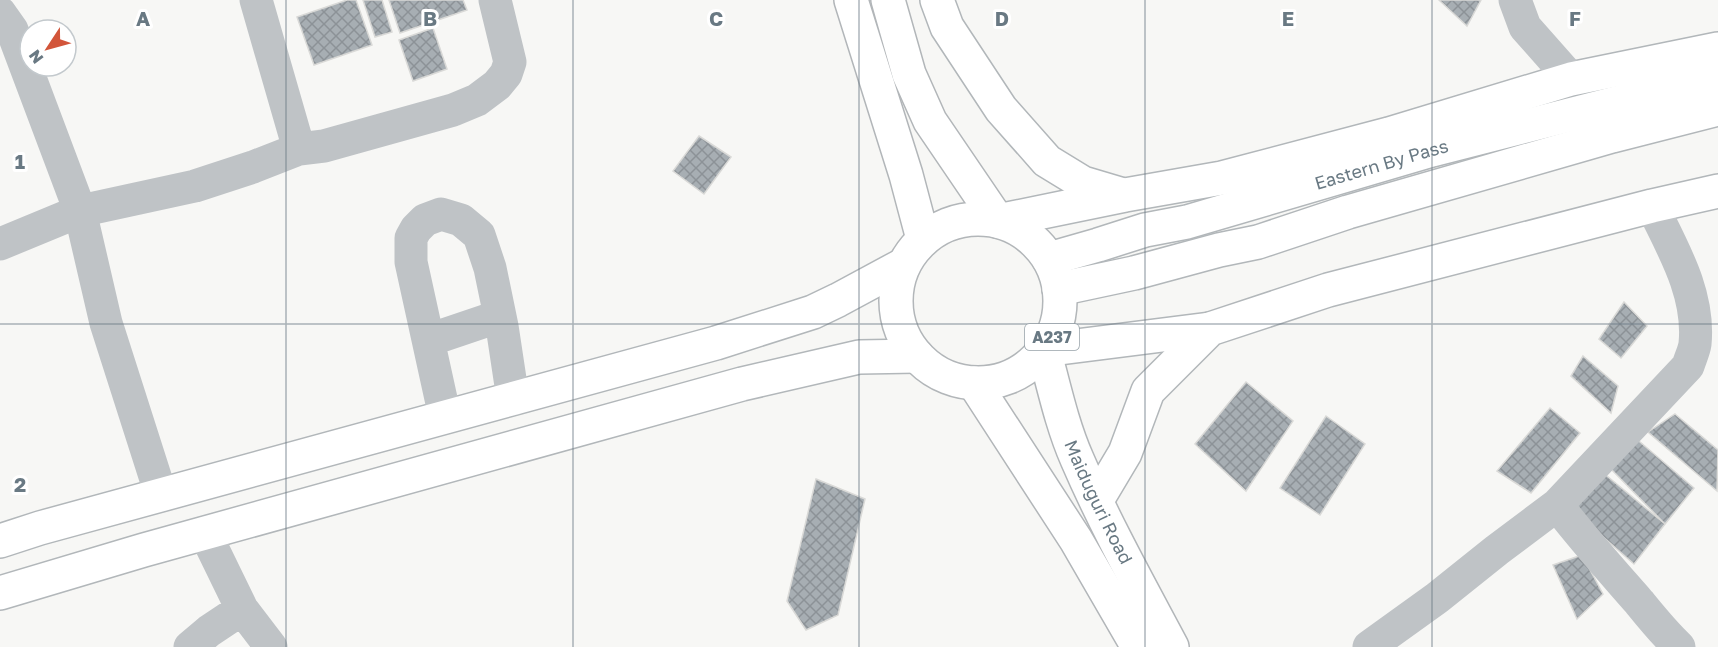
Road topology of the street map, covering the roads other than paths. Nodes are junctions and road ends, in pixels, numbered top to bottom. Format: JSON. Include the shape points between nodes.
{"nodes":[{"id":1,"x":256,"y":0,"type":"edge"},
{"id":2,"x":495,"y":0,"type":"edge"},
{"id":3,"x":851,"y":0,"type":"edge"},
{"id":4,"x":888,"y":0,"type":"edge"},
{"id":5,"x":937,"y":0,"type":"edge"},
{"id":6,"x":1515,"y":0,"type":"edge"},
{"id":7,"x":0,"y":13,"type":"edge"},
{"id":8,"x":1718,"y":50,"type":"edge"},
{"id":9,"x":1718,"y":77,"type":"edge"},
{"id":10,"x":1571,"y":79,"type":"junction"},
{"id":11,"x":1718,"y":108,"type":"edge"},
{"id":12,"x":299,"y":149,"type":"junction"},
{"id":13,"x":1718,"y":191,"type":"edge"},
{"id":14,"x":1125,"y":195,"type":"junction"},
{"id":15,"x":1652,"y":206,"type":"junction"},
{"id":16,"x":80,"y":211,"type":"junction"},
{"id":17,"x":998,"y":221,"type":"junction"},
{"id":18,"x":923,"y":239,"type":"junction"},
{"id":19,"x":0,"y":244,"type":"edge"},
{"id":20,"x":1049,"y":259,"type":"junction"},
{"id":21,"x":903,"y":265,"type":"junction"},
{"id":22,"x":1059,"y":289,"type":"junction"},
{"id":23,"x":500,"y":316,"type":"junction"},
{"id":24,"x":1210,"y":329,"type":"junction"},
{"id":25,"x":429,"y":340,"type":"junction"},
{"id":26,"x":1044,"y":350,"type":"junction"},
{"id":27,"x":917,"y":356,"type":"junction"},
{"id":28,"x":974,"y":383,"type":"junction"},
{"id":29,"x":513,"y":399,"type":"junction"},
{"id":30,"x":445,"y":417,"type":"junction"},
{"id":31,"x":161,"y":495,"type":"junction"},
{"id":32,"x":1097,"y":500,"type":"junction"},
{"id":33,"x":1557,"y":506,"type":"junction"},
{"id":34,"x":205,"y":532,"type":"junction"},
{"id":35,"x":0,"y":541,"type":"edge"},
{"id":36,"x":0,"y":592,"type":"edge"},
{"id":37,"x":242,"y":609,"type":"junction"},
{"id":38,"x":190,"y":647,"type":"edge"},
{"id":39,"x":271,"y":647,"type":"edge"},
{"id":40,"x":1138,"y":647,"type":"edge"},
{"id":41,"x":1172,"y":647,"type":"edge"},
{"id":42,"x":1369,"y":647,"type":"edge"},
{"id":43,"x":1679,"y":647,"type":"edge"}],
"edges":[{"from":1,"to":12,"type":"street"},
{"from":2,"to":12,"type":"street","via":[[510,62],[497,86],[453,110],[324,146]]},
{"from":3,"to":18,"type":"main road"},
{"from":4,"to":17,"type":"main road","via":[[909,74],[930,121]]},
{"from":5,"to":14,"type":"main road","via":[[947,27],[1001,109],[1047,161],[1083,183]]},
{"from":6,"to":10,"type":"street","via":[[1525,27]]},
{"from":7,"to":16,"type":"street","via":[[12,30]]},
{"from":8,"to":10,"type":"main road"},
{"from":9,"to":20,"type":"main road","name":"Eastern By Pass","via":[[1432,150]]},
{"from":10,"to":14,"type":"main road","via":[[1389,134],[1222,178]]},
{"from":11,"to":22,"type":"main road","name":"Eastern By Pass","via":[[1612,135],[1257,242]]},
{"from":12,"to":16,"type":"street","via":[[195,186]]},
{"from":13,"to":15,"type":"main road"},
{"from":14,"to":17,"type":"main road"},
{"from":15,"to":24,"type":"main road","via":[[1328,290]]},
{"from":15,"to":33,"type":"street","via":[[1690,289],[1695,345],[1688,366]]},
{"from":16,"to":19,"type":"street"},
{"from":16,"to":31,"type":"street","via":[[106,323]]},
{"from":17,"to":18,"type":"main road","number":"A237","via":[[966,219],[936,229]]},
{"from":17,"to":20,"type":"main road","number":"A237","via":[[1027,235]]},
{"from":18,"to":21,"type":"main road","number":"A237"},
{"from":20,"to":22,"type":"main road","number":"A237"},
{"from":21,"to":27,"type":"main road","number":"A237","via":[[895,296],[896,312],[900,328]]},
{"from":21,"to":29,"type":"main road","via":[[813,312]]},
{"from":22,"to":26,"type":"main road","number":"A237","via":[[1058,322]]},
{"from":23,"to":25,"type":"street"},
{"from":23,"to":25,"type":"street","via":[[479,235],[461,220],[441,214],[425,220],[411,238],[411,262]]},
{"from":23,"to":29,"type":"street"},
{"from":24,"to":26,"type":"main road"},
{"from":24,"to":32,"type":"main road","via":[[1148,391],[1125,453]]},
{"from":25,"to":30,"type":"street"},
{"from":26,"to":28,"type":"main road","number":"A237","via":[[1006,379]]},
{"from":26,"to":32,"type":"main road","name":"Maiduguri Road","number":"A237","via":[[1060,411]]},
{"from":27,"to":28,"type":"main road","number":"A237","via":[[943,375]]},
{"from":27,"to":34,"type":"main road","via":[[859,357],[753,381]]},
{"from":28,"to":40,"type":"main road","name":"Maiduguri Road","via":[[1076,540]]},
{"from":29,"to":30,"type":"main road"},
{"from":30,"to":31,"type":"main road"},
{"from":31,"to":35,"type":"main road"},
{"from":32,"to":41,"type":"main road","name":"Maiduguri Road","number":"A237"},
{"from":33,"to":42,"type":"street"},
{"from":33,"to":43,"type":"street"},
{"from":34,"to":36,"type":"main road"},
{"from":34,"to":37,"type":"street"},
{"from":37,"to":38,"type":"street"},
{"from":37,"to":39,"type":"street"}]}
